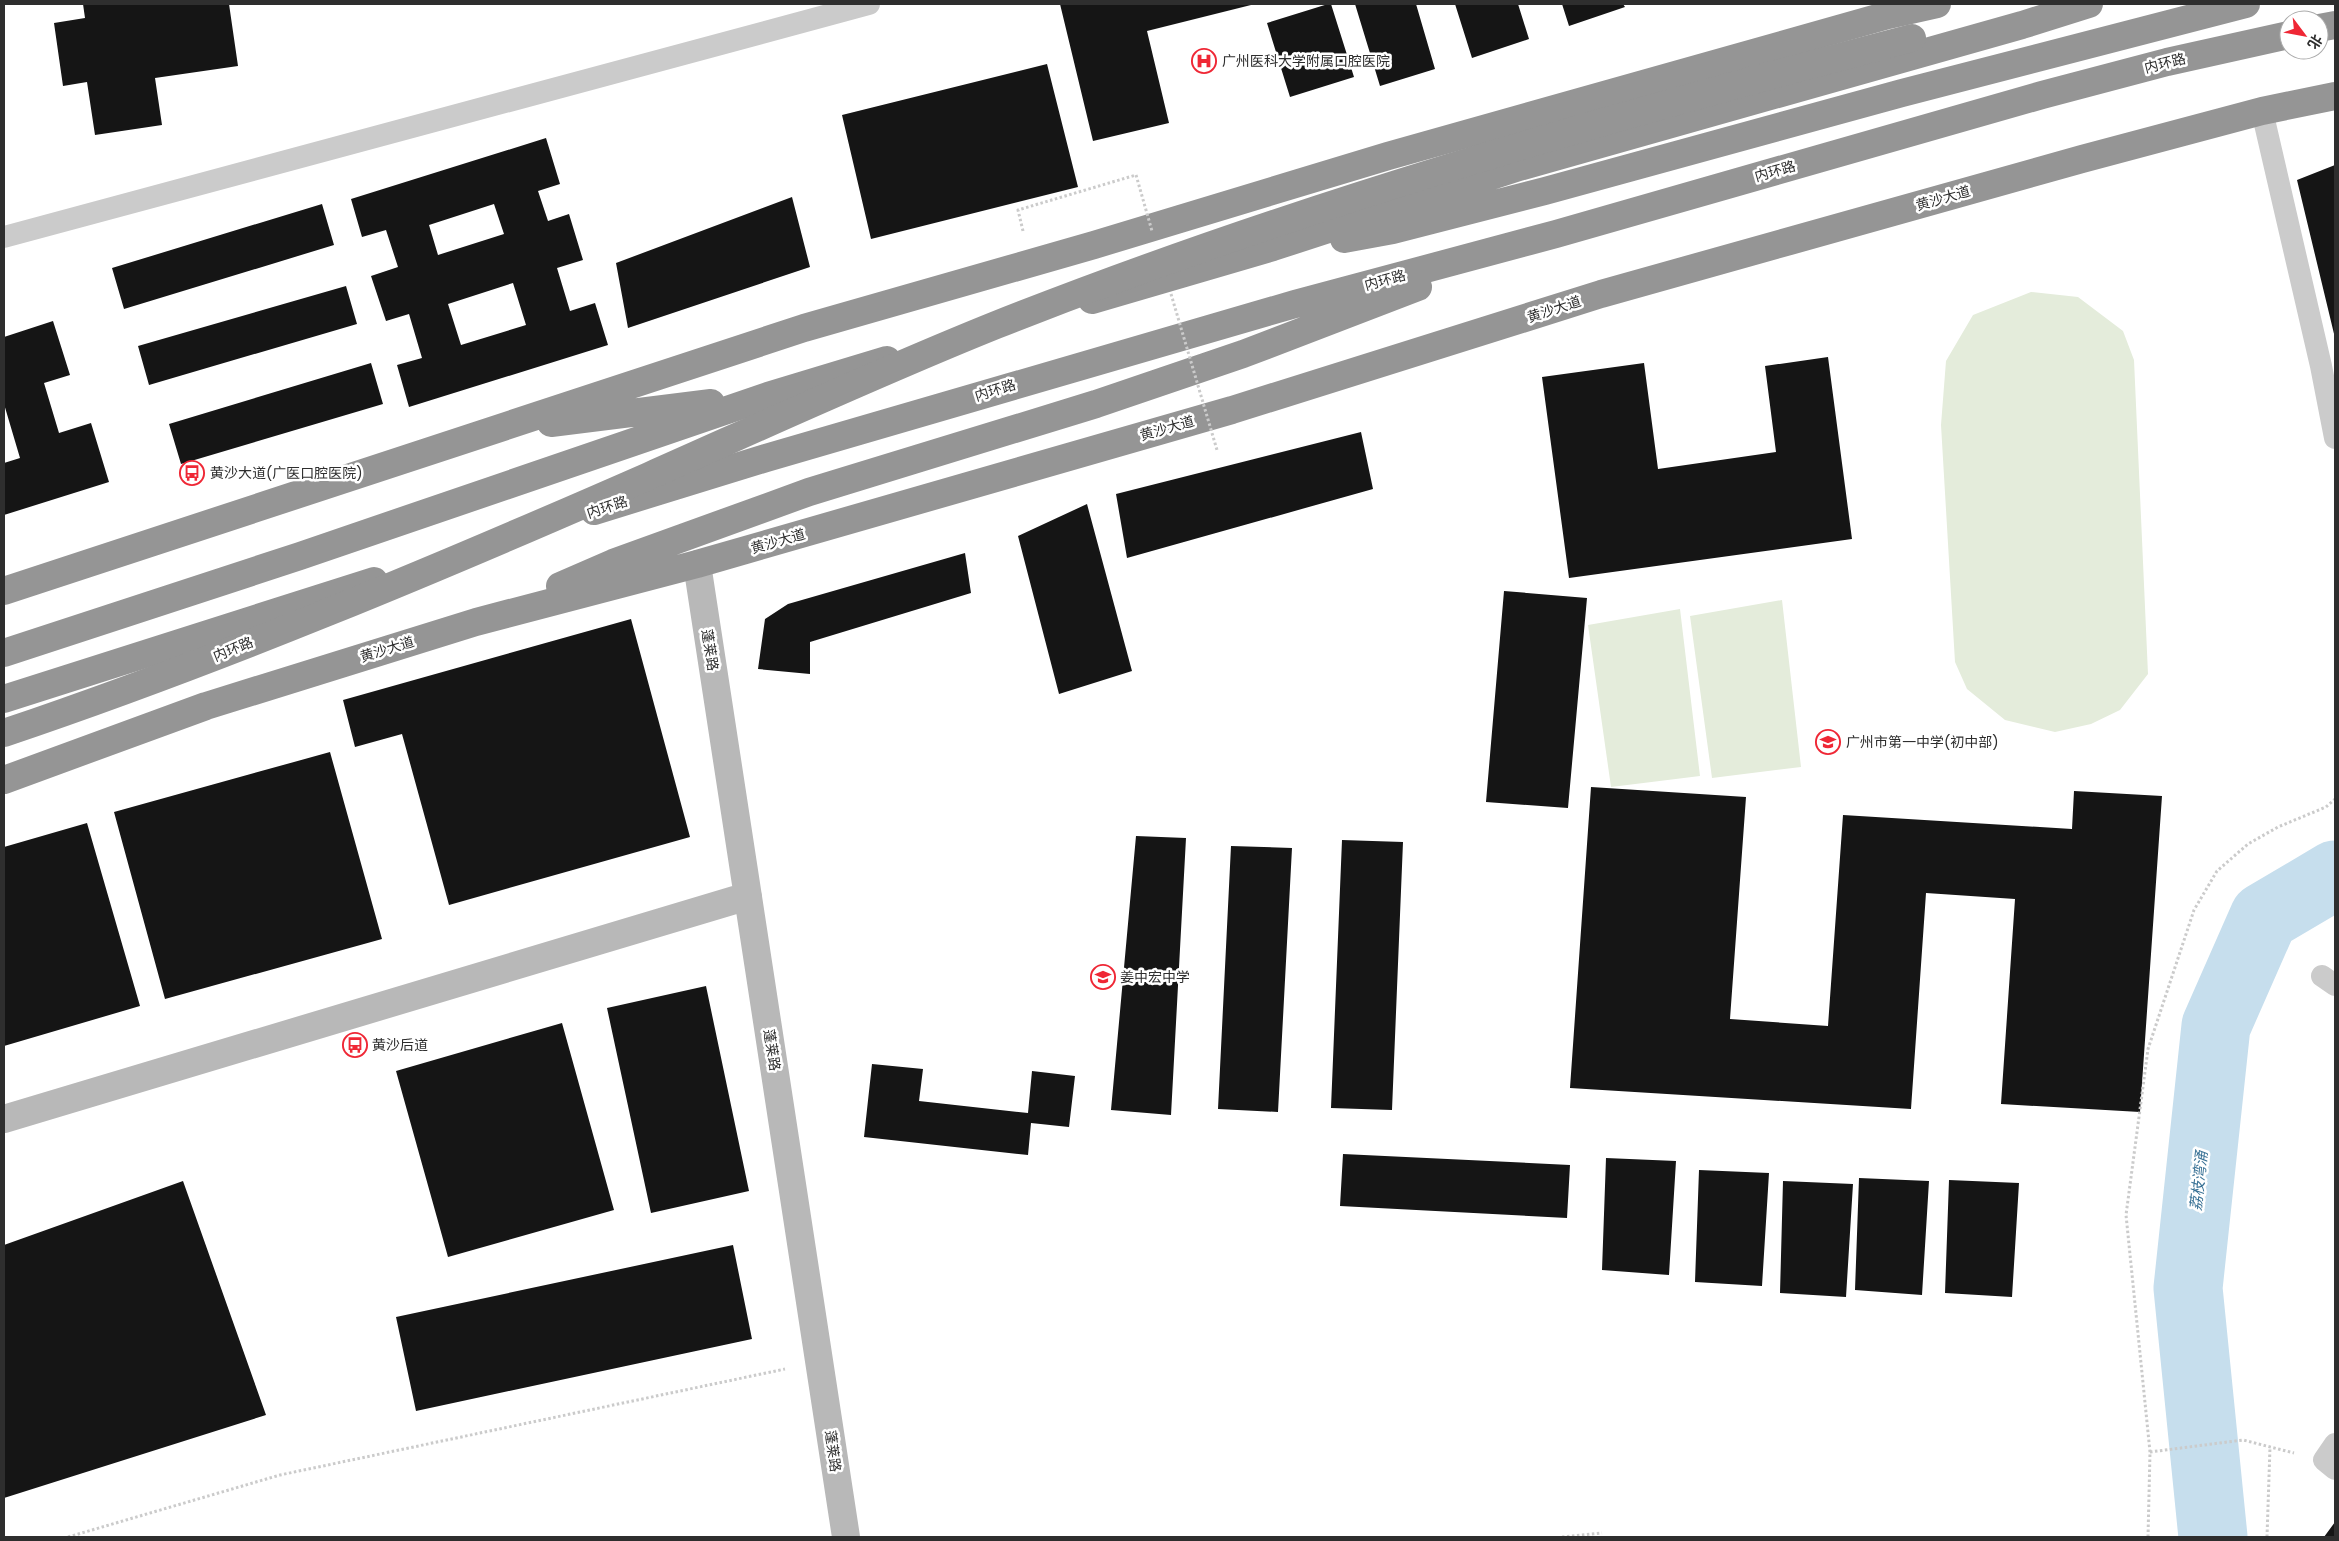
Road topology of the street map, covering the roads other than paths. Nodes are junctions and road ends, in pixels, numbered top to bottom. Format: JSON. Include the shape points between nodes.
{"nodes":[{"id":1,"x":869,"y":4,"type":"edge"},
{"id":2,"x":1937,"y":4,"type":"edge"},
{"id":3,"x":2033,"y":4,"type":"edge"},
{"id":4,"x":2089,"y":4,"type":"edge"},
{"id":5,"x":2246,"y":4,"type":"edge"},
{"id":6,"x":1899,"y":10,"type":"edge"},
{"id":7,"x":2279,"y":37,"type":"edge"},
{"id":8,"x":2335,"y":96,"type":"edge"},
{"id":9,"x":2262,"y":111,"type":"junction"},
{"id":10,"x":1556,"y":234,"type":"junction"},
{"id":11,"x":4,"y":238,"type":"edge"},
{"id":12,"x":1273,"y":247,"type":"junction"},
{"id":13,"x":2328,"y":366,"type":"edge"},
{"id":14,"x":768,"y":396,"type":"junction"},
{"id":15,"x":489,"y":430,"type":"junction"},
{"id":16,"x":2335,"y":438,"type":"edge"},
{"id":17,"x":697,"y":564,"type":"junction"},
{"id":18,"x":4,"y":591,"type":"edge"},
{"id":19,"x":476,"y":622,"type":"junction"},
{"id":20,"x":4,"y":653,"type":"edge"},
{"id":21,"x":4,"y":699,"type":"edge"},
{"id":22,"x":4,"y":734,"type":"edge"},
{"id":23,"x":4,"y":780,"type":"edge"},
{"id":24,"x":748,"y":896,"type":"junction"},
{"id":25,"x":4,"y":1119,"type":"edge"},
{"id":26,"x":846,"y":1537,"type":"edge"}],
"edges":[{"from":1,"to":11,"type":"lane"},
{"from":2,"to":6,"type":"highway"},
{"from":3,"to":22,"type":"highway","name":"内环路","bridge":true,"via":[[1544,138],[1196,250],[903,363],[505,538],[300,622]]},
{"from":4,"to":12,"type":"highway","via":[[1519,167]]},
{"from":5,"to":12,"type":"highway","via":[[1393,230]]},
{"from":6,"to":15,"type":"highway","via":[[804,328]]},
{"from":7,"to":10,"type":"highway","name":"内环路","via":[[2166,62]]},
{"from":8,"to":9,"type":"highway","name":"黄沙大道"},
{"from":9,"to":13,"type":"lane"},
{"from":9,"to":17,"type":"highway","name":"黄沙大道","via":[[1601,294],[1232,410]]},
{"from":10,"to":19,"type":"highway","via":[[1243,354],[1133,392],[809,492],[613,563]]},
{"from":10,"to":21,"type":"highway","name":"内环路","via":[[1295,304],[766,458]]},
{"from":12,"to":14,"type":"highway"},
{"from":13,"to":16,"type":"lane"},
{"from":14,"to":15,"type":"highway"},
{"from":14,"to":20,"type":"highway"},
{"from":15,"to":18,"type":"highway"},
{"from":17,"to":19,"type":"highway","name":"黄沙大道"},
{"from":17,"to":24,"type":"street","name":"蓬莱路"},
{"from":19,"to":23,"type":"highway","name":"黄沙大道","via":[[206,706]]},
{"from":24,"to":25,"type":"street"},
{"from":24,"to":26,"type":"street","name":"蓬莱路"}]}
